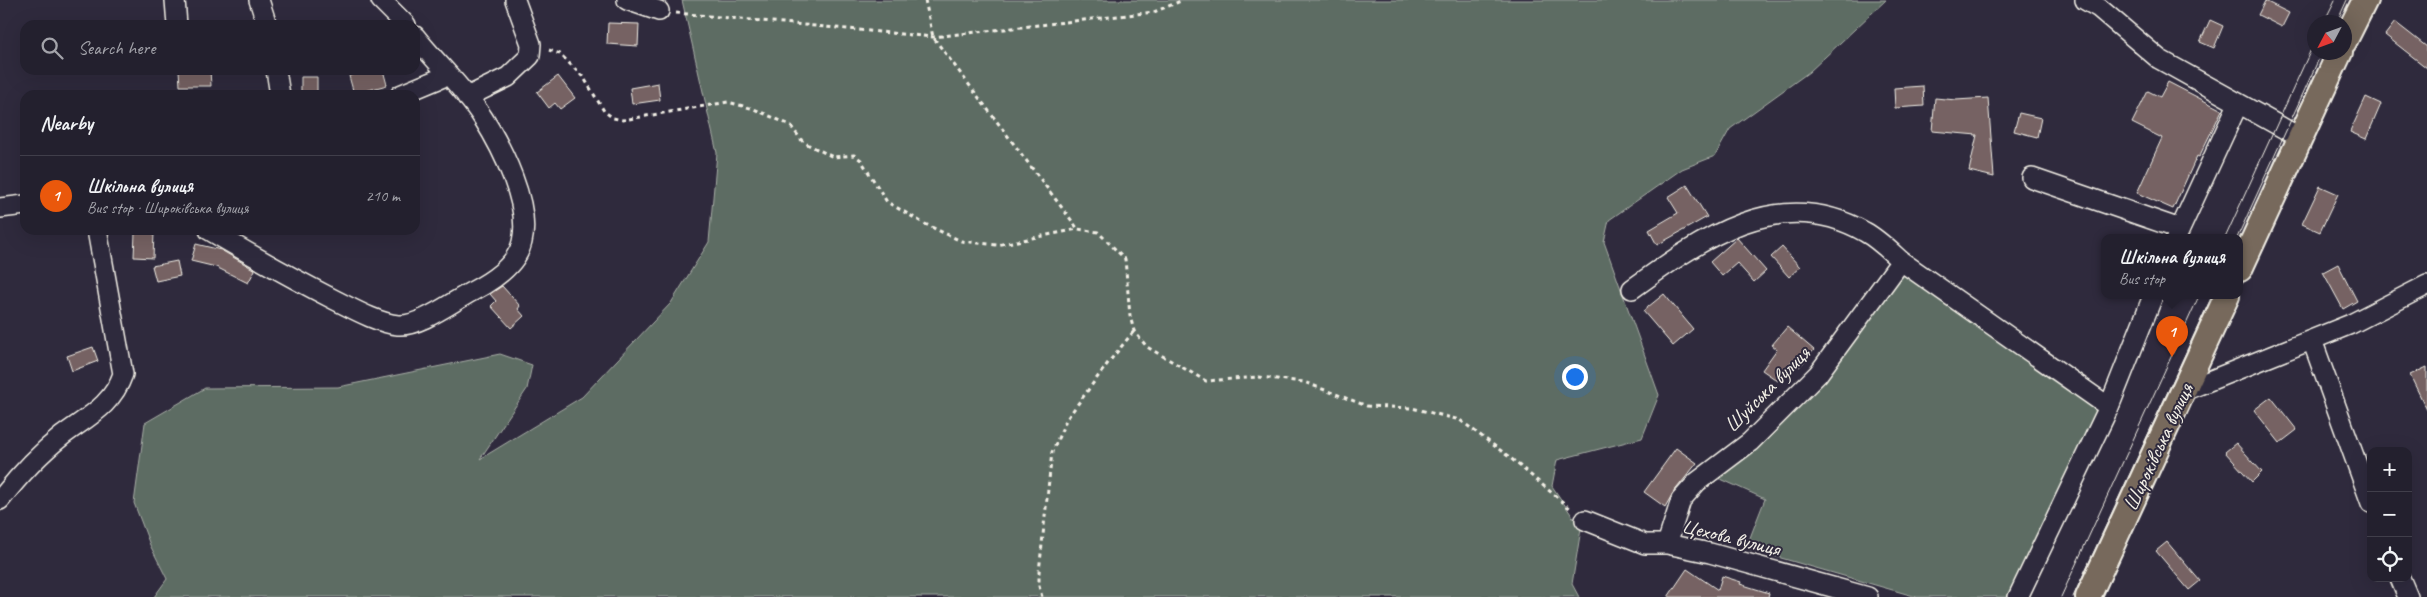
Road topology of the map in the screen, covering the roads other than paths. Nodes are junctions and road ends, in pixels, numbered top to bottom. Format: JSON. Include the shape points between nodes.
{"nodes":[{"id":1,"x":175,"y":0,"type":"edge"},
{"id":2,"x":259,"y":0,"type":"edge"},
{"id":3,"x":381,"y":0,"type":"edge"},
{"id":4,"x":515,"y":0,"type":"edge"},
{"id":5,"x":627,"y":0,"type":"edge"},
{"id":6,"x":2364,"y":0,"type":"edge"},
{"id":7,"x":2095,"y":3,"type":"edge"},
{"id":8,"x":659,"y":11,"type":"road end"},
{"id":9,"x":177,"y":20,"type":"edge"},
{"id":10,"x":265,"y":20,"type":"edge"},
{"id":11,"x":401,"y":20,"type":"edge"},
{"id":12,"x":2352,"y":25,"type":"edge"},
{"id":13,"x":420,"y":42,"type":"edge"},
{"id":14,"x":2336,"y":60,"type":"edge"},
{"id":15,"x":277,"y":75,"type":"edge"},
{"id":16,"x":448,"y":75,"type":"junction"},
{"id":17,"x":279,"y":90,"type":"edge"},
{"id":18,"x":412,"y":90,"type":"edge"},
{"id":19,"x":467,"y":97,"type":"junction"},
{"id":20,"x":2238,"y":104,"type":"junction"},
{"id":21,"x":2299,"y":138,"type":"junction"},
{"id":22,"x":2032,"y":178,"type":"dead end"},
{"id":23,"x":20,"y":206,"type":"edge"},
{"id":24,"x":0,"y":208,"type":"edge"},
{"id":25,"x":2178,"y":233,"type":"edge"},
{"id":26,"x":98,"y":235,"type":"edge"},
{"id":27,"x":217,"y":235,"type":"edge"},
{"id":28,"x":1901,"y":261,"type":"junction"},
{"id":29,"x":2243,"y":261,"type":"edge"},
{"id":30,"x":2427,"y":285,"type":"edge"},
{"id":31,"x":1632,"y":289,"type":"dead end"},
{"id":32,"x":2152,"y":299,"type":"edge"},
{"id":33,"x":2226,"y":299,"type":"edge"},
{"id":34,"x":2312,"y":340,"type":"junction"},
{"id":35,"x":2184,"y":391,"type":"junction"},
{"id":36,"x":2109,"y":407,"type":"junction"},
{"id":37,"x":2367,"y":492,"type":"edge"},
{"id":38,"x":0,"y":500,"type":"edge"},
{"id":39,"x":1585,"y":520,"type":"road end"},
{"id":40,"x":1667,"y":544,"type":"junction"},
{"id":41,"x":2402,"y":582,"type":"edge"},
{"id":42,"x":1868,"y":597,"type":"edge"},
{"id":43,"x":2018,"y":597,"type":"edge"},
{"id":44,"x":2088,"y":597,"type":"edge"},
{"id":45,"x":2408,"y":597,"type":"edge"}],
"edges":[{"from":1,"to":9,"type":"street"},
{"from":2,"to":10,"type":"street"},
{"from":3,"to":11,"type":"street"},
{"from":4,"to":19,"type":"street","via":[[531,44],[530,56],[508,77]]},
{"from":5,"to":8,"type":"street"},
{"from":6,"to":12,"type":"main road"},
{"from":7,"to":20,"type":"street","via":[[2159,59]]},
{"from":13,"to":16,"type":"street"},
{"from":14,"to":21,"type":"main road"},
{"from":15,"to":17,"type":"street"},
{"from":16,"to":18,"type":"street"},
{"from":16,"to":19,"type":"street"},
{"from":19,"to":27,"type":"street","via":[[483,118],[504,158],[518,192],[524,219],[522,243],[512,262],[490,282],[414,324],[398,325],[360,312],[283,274]]},
{"from":20,"to":21,"type":"street"},
{"from":20,"to":25,"type":"street"},
{"from":21,"to":29,"type":"main road"},
{"from":22,"to":25,"type":"street"},
{"from":23,"to":24,"type":"street"},
{"from":26,"to":38,"type":"street","via":[[123,374],[118,388],[92,416],[44,451]]},
{"from":28,"to":31,"type":"street","via":[[1866,232],[1839,220],[1812,214],[1778,214],[1719,231],[1685,250]]},
{"from":28,"to":36,"type":"street"},
{"from":28,"to":40,"type":"street","name":"Шуйська вулиця","via":[[1818,374],[1750,442],[1697,482],[1681,500]]},
{"from":30,"to":34,"type":"street"},
{"from":32,"to":36,"type":"street"},
{"from":33,"to":35,"type":"main road","name":"Широківська вулиця"},
{"from":34,"to":35,"type":"street"},
{"from":34,"to":37,"type":"street"},
{"from":35,"to":44,"type":"main road","name":"Широківська вулиця"},
{"from":36,"to":43,"type":"street"},
{"from":39,"to":40,"type":"street","name":"Цехова вулиця","via":[[1644,544]]},
{"from":40,"to":42,"type":"street","name":"Цехова вулиця"},
{"from":41,"to":45,"type":"street"}]}
